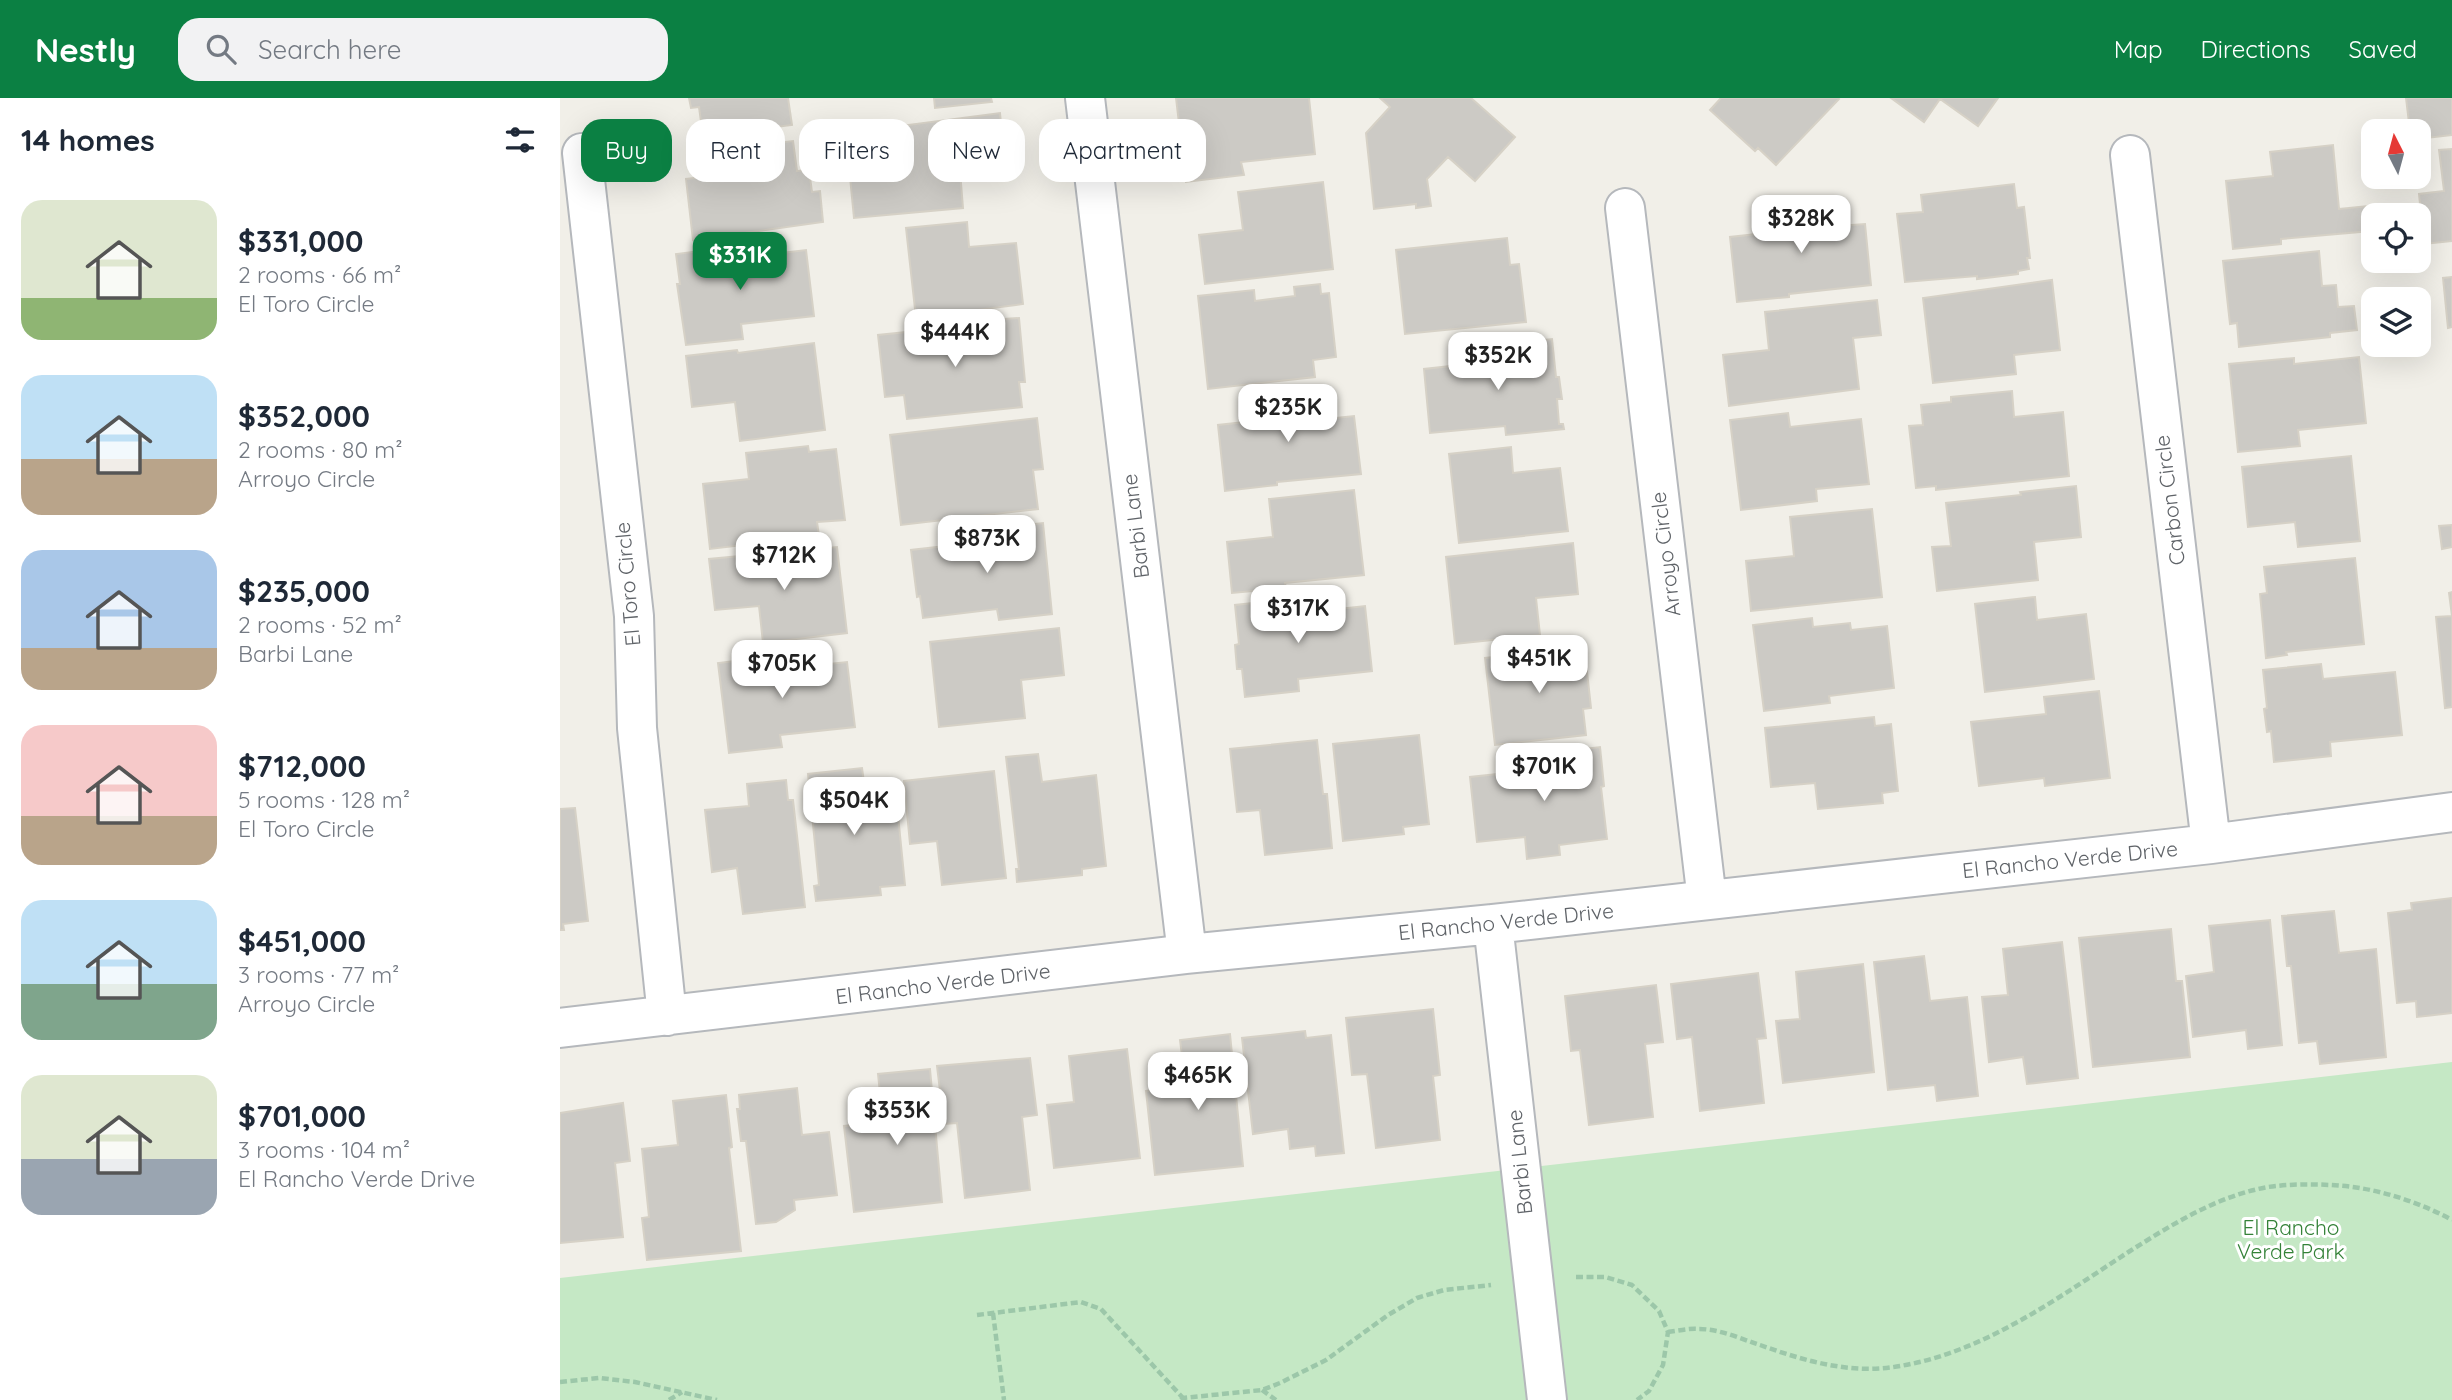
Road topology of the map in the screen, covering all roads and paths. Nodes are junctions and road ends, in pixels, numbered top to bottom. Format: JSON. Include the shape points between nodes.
{"nodes":[{"id":1,"x":1085,"y":98,"type":"edge"},
{"id":2,"x":2130,"y":155,"type":"dead end"},
{"id":3,"x":585,"y":182,"type":"edge"},
{"id":4,"x":1625,"y":208,"type":"dead end"},
{"id":5,"x":2452,"y":812,"type":"edge"},
{"id":6,"x":2211,"y":844,"type":"junction"},
{"id":7,"x":1707,"y":900,"type":"junction"},
{"id":8,"x":1493,"y":924,"type":"junction"},
{"id":9,"x":1187,"y":954,"type":"junction"},
{"id":10,"x":667,"y":1016,"type":"junction"},
{"id":11,"x":560,"y":1028,"type":"edge"},
{"id":12,"x":2452,"y":1220,"type":"edge"},
{"id":13,"x":1532,"y":1282,"type":"junction"},
{"id":14,"x":993,"y":1313,"type":"junction"},
{"id":15,"x":977,"y":1315,"type":"dead end"},
{"id":16,"x":1668,"y":1332,"type":"junction"},
{"id":17,"x":560,"y":1382,"type":"edge"},
{"id":18,"x":1262,"y":1390,"type":"junction"},
{"id":19,"x":683,"y":1391,"type":"junction"},
{"id":20,"x":1182,"y":1399,"type":"edge"},
{"id":21,"x":669,"y":1400,"type":"edge"},
{"id":22,"x":717,"y":1400,"type":"edge"},
{"id":23,"x":1004,"y":1400,"type":"edge"},
{"id":24,"x":1276,"y":1400,"type":"edge"},
{"id":25,"x":1547,"y":1400,"type":"edge"},
{"id":26,"x":1637,"y":1400,"type":"edge"}],
"edges":[{"from":1,"to":9,"type":"street","name":"Barbi Lane"},
{"from":2,"to":6,"type":"street","name":"Carbon Circle"},
{"from":3,"to":10,"type":"street","name":"El Toro Circle","via":[[634,616],[637,728]]},
{"from":4,"to":7,"type":"street","name":"Arroyo Circle"},
{"from":5,"to":6,"type":"street","name":"El Rancho Verde Drive"},
{"from":6,"to":7,"type":"street","name":"El Rancho Verde Drive"},
{"from":7,"to":8,"type":"street","name":"El Rancho Verde Drive"},
{"from":8,"to":9,"type":"street","name":"El Rancho Verde Drive"},
{"from":8,"to":13,"type":"street","name":"Barbi Lane"},
{"from":9,"to":10,"type":"street","name":"El Rancho Verde Drive"},
{"from":10,"to":11,"type":"street","name":"El Rancho Verde Drive"},
{"from":12,"to":16,"type":"path","via":[[2399,1197],[2351,1186],[2267,1187],[2216,1202],[2175,1223],[1999,1331],[1946,1354],[1899,1367],[1854,1368],[1808,1361],[1720,1332]]},
{"from":13,"to":16,"type":"path","via":[[1605,1277],[1632,1286],[1659,1311]]},
{"from":13,"to":18,"type":"path","via":[[1444,1290],[1416,1298],[1326,1360]]},
{"from":13,"to":25,"type":"street","name":"Barbi Lane"},
{"from":14,"to":15,"type":"path"},
{"from":14,"to":20,"type":"path","via":[[1081,1302],[1101,1309]]},
{"from":14,"to":23,"type":"path"},
{"from":16,"to":26,"type":"path","via":[[1663,1365],[1649,1391]]},
{"from":17,"to":19,"type":"path","via":[[599,1378]]},
{"from":18,"to":20,"type":"path"},
{"from":18,"to":24,"type":"path"},
{"from":19,"to":21,"type":"path"},
{"from":19,"to":22,"type":"path"}]}
